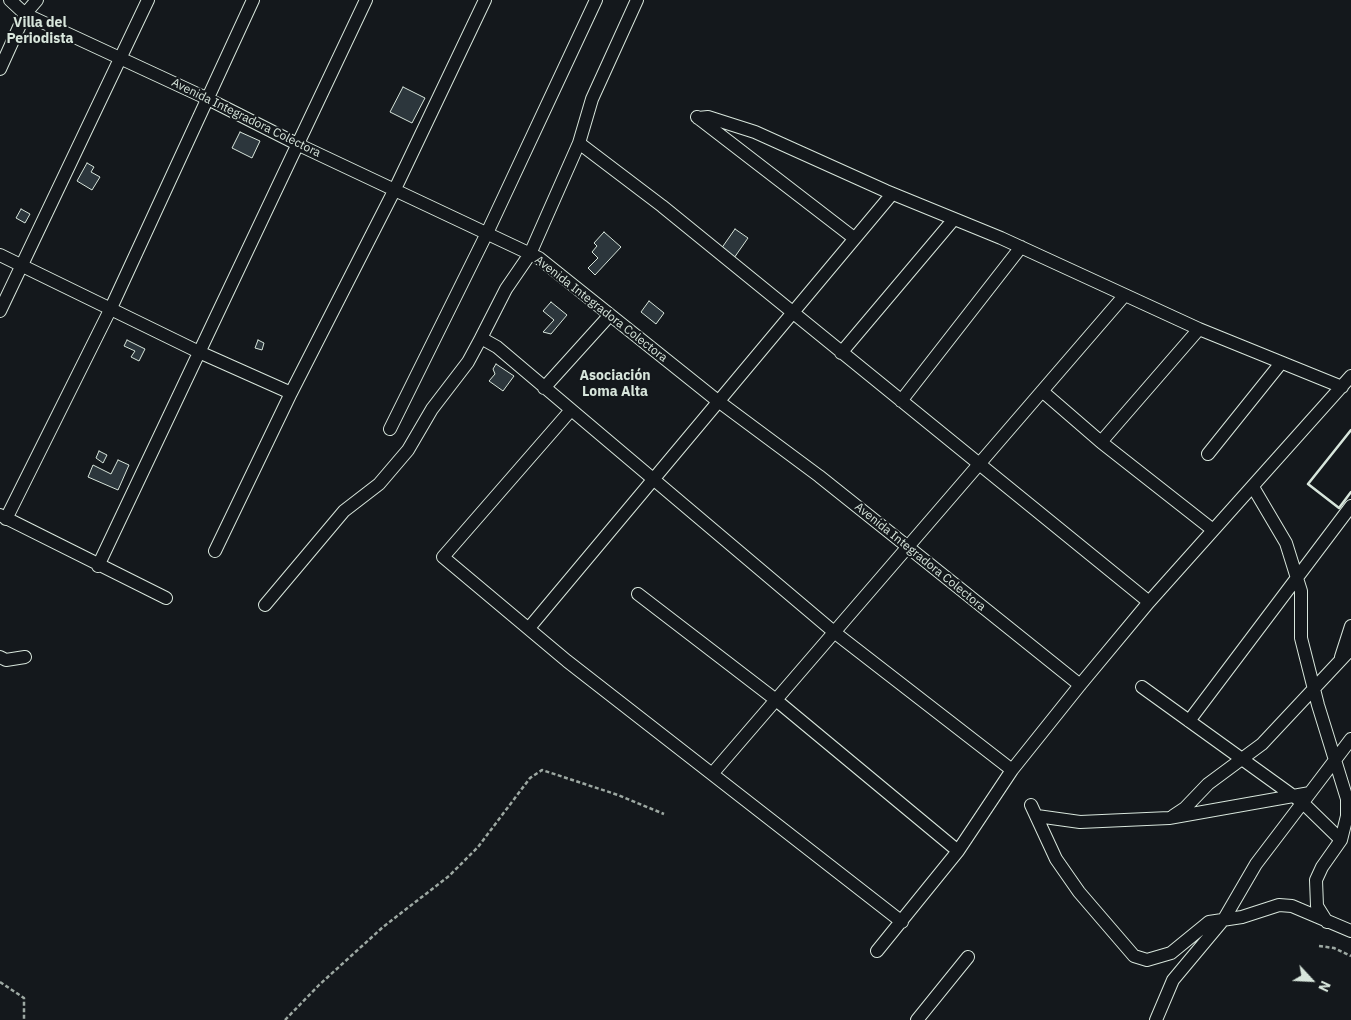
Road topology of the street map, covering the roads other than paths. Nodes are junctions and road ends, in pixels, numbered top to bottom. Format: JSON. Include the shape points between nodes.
{"nodes":[{"id":1,"x":10,"y":0,"type":"edge"},
{"id":2,"x":37,"y":0,"type":"edge"},
{"id":3,"x":148,"y":0,"type":"edge"},
{"id":4,"x":252,"y":0,"type":"edge"},
{"id":5,"x":366,"y":0,"type":"edge"},
{"id":6,"x":485,"y":0,"type":"edge"},
{"id":7,"x":596,"y":0,"type":"edge"},
{"id":8,"x":637,"y":0,"type":"edge"},
{"id":9,"x":23,"y":20,"type":"junction"},
{"id":10,"x":0,"y":46,"type":"edge"},
{"id":11,"x":121,"y":58,"type":"junction"},
{"id":12,"x":0,"y":68,"type":"edge"},
{"id":13,"x":206,"y":98,"type":"junction"},
{"id":14,"x":297,"y":144,"type":"junction"},
{"id":15,"x":579,"y":144,"type":"junction"},
{"id":16,"x":396,"y":189,"type":"junction"},
{"id":17,"x":892,"y":194,"type":"junction"},
{"id":18,"x":954,"y":219,"type":"junction"},
{"id":19,"x":488,"y":233,"type":"junction"},
{"id":20,"x":854,"y":238,"type":"junction"},
{"id":21,"x":1021,"y":247,"type":"junction"},
{"id":22,"x":530,"y":254,"type":"junction"},
{"id":23,"x":0,"y":255,"type":"edge"},
{"id":24,"x":21,"y":266,"type":"junction"},
{"id":25,"x":1124,"y":296,"type":"junction"},
{"id":26,"x":111,"y":308,"type":"junction"},
{"id":27,"x":0,"y":310,"type":"edge"},
{"id":28,"x":792,"y":312,"type":"junction"},
{"id":29,"x":608,"y":316,"type":"junction"},
{"id":30,"x":1199,"y":328,"type":"junction"},
{"id":31,"x":481,"y":338,"type":"junction"},
{"id":32,"x":199,"y":352,"type":"junction"},
{"id":33,"x":841,"y":353,"type":"junction"},
{"id":34,"x":1281,"y":363,"type":"junction"},
{"id":35,"x":1348,"y":382,"type":"edge"},
{"id":36,"x":544,"y":388,"type":"junction"},
{"id":37,"x":1042,"y":391,"type":"junction"},
{"id":38,"x":291,"y":393,"type":"junction"},
{"id":39,"x":718,"y":401,"type":"junction"},
{"id":40,"x":901,"y":401,"type":"junction"},
{"id":41,"x":571,"y":410,"type":"junction"},
{"id":42,"x":390,"y":429,"type":"dead end"},
{"id":43,"x":1101,"y":442,"type":"junction"},
{"id":44,"x":1208,"y":454,"type":"dead end"},
{"id":45,"x":978,"y":463,"type":"junction"},
{"id":46,"x":652,"y":480,"type":"junction"},
{"id":47,"x":1253,"y":487,"type":"junction"},
{"id":48,"x":1351,"y":506,"type":"edge"},
{"id":49,"x":3,"y":517,"type":"edge"},
{"id":50,"x":1213,"y":530,"type":"junction"},
{"id":51,"x":908,"y":546,"type":"junction"},
{"id":52,"x":215,"y":551,"type":"dead end"},
{"id":53,"x":98,"y":566,"type":"junction"},
{"id":54,"x":1297,"y":577,"type":"junction"},
{"id":55,"x":638,"y":594,"type":"dead end"},
{"id":56,"x":166,"y":598,"type":"dead end"},
{"id":57,"x":1149,"y":602,"type":"junction"},
{"id":58,"x":265,"y":605,"type":"dead end"},
{"id":59,"x":1351,"y":626,"type":"edge"},
{"id":60,"x":528,"y":628,"type":"junction"},
{"id":61,"x":834,"y":632,"type":"junction"},
{"id":62,"x":1351,"y":649,"type":"edge"},
{"id":63,"x":0,"y":657,"type":"edge"},
{"id":64,"x":25,"y":657,"type":"dead end"},
{"id":65,"x":1339,"y":664,"type":"junction"},
{"id":66,"x":1080,"y":685,"type":"junction"},
{"id":67,"x":1142,"y":687,"type":"dead end"},
{"id":68,"x":1314,"y":689,"type":"junction"},
{"id":69,"x":776,"y":700,"type":"junction"},
{"id":70,"x":1189,"y":721,"type":"junction"},
{"id":71,"x":1351,"y":739,"type":"edge"},
{"id":72,"x":1242,"y":759,"type":"junction"},
{"id":73,"x":1335,"y":760,"type":"junction"},
{"id":74,"x":1012,"y":770,"type":"junction"},
{"id":75,"x":712,"y":774,"type":"junction"},
{"id":76,"x":1302,"y":797,"type":"junction"},
{"id":77,"x":1170,"y":818,"type":"junction"},
{"id":78,"x":1341,"y":840,"type":"junction"},
{"id":79,"x":958,"y":851,"type":"junction"},
{"id":80,"x":1224,"y":918,"type":"junction"},
{"id":81,"x":902,"y":922,"type":"junction"},
{"id":82,"x":1327,"y":922,"type":"junction"},
{"id":83,"x":1351,"y":931,"type":"edge"},
{"id":84,"x":877,"y":951,"type":"dead end"},
{"id":85,"x":968,"y":957,"type":"dead end"},
{"id":86,"x":917,"y":1020,"type":"edge"},
{"id":87,"x":1156,"y":1020,"type":"edge"}],
"edges":[{"from":1,"to":9,"type":"street","name":"Avenida Integradora Colectora"},
{"from":2,"to":9,"type":"street"},
{"from":3,"to":11,"type":"street"},
{"from":4,"to":13,"type":"street"},
{"from":5,"to":14,"type":"street"},
{"from":6,"to":16,"type":"street"},
{"from":7,"to":19,"type":"street"},
{"from":8,"to":15,"type":"street","via":[[592,100]]},
{"from":9,"to":10,"type":"street"},
{"from":9,"to":11,"type":"street","name":"Avenida Integradora Colectora"},
{"from":9,"to":12,"type":"street"},
{"from":11,"to":13,"type":"street","name":"Avenida Integradora Colectora"},
{"from":11,"to":24,"type":"street"},
{"from":13,"to":14,"type":"street","name":"Avenida Integradora Colectora"},
{"from":13,"to":26,"type":"street"},
{"from":14,"to":16,"type":"street","name":"Avenida Integradora Colectora"},
{"from":14,"to":32,"type":"street"},
{"from":15,"to":22,"type":"street"},
{"from":15,"to":28,"type":"street","via":[[615,169]]},
{"from":16,"to":19,"type":"street","name":"Avenida Integradora Colectora"},
{"from":16,"to":38,"type":"street"},
{"from":17,"to":18,"type":"street"},
{"from":17,"to":20,"type":"street"},
{"from":17,"to":20,"type":"street","via":[[755,132],[697,116]]},
{"from":18,"to":21,"type":"street"},
{"from":18,"to":33,"type":"street"},
{"from":19,"to":22,"type":"street","name":"Avenida Integradora Colectora"},
{"from":19,"to":42,"type":"street"},
{"from":20,"to":28,"type":"street"},
{"from":21,"to":25,"type":"street"},
{"from":21,"to":40,"type":"street"},
{"from":22,"to":29,"type":"street","name":"Avenida Integradora Colectora"},
{"from":22,"to":31,"type":"street","via":[[506,290]]},
{"from":23,"to":24,"type":"street"},
{"from":24,"to":26,"type":"street"},
{"from":24,"to":27,"type":"street"},
{"from":25,"to":30,"type":"street"},
{"from":25,"to":37,"type":"street"},
{"from":26,"to":32,"type":"street"},
{"from":26,"to":49,"type":"street"},
{"from":28,"to":33,"type":"street"},
{"from":28,"to":39,"type":"street"},
{"from":29,"to":36,"type":"street"},
{"from":29,"to":39,"type":"street","name":"Avenida Integradora Colectora"},
{"from":30,"to":34,"type":"street"},
{"from":30,"to":43,"type":"street"},
{"from":31,"to":36,"type":"street","via":[[497,347]]},
{"from":31,"to":58,"type":"street","via":[[408,450],[379,484],[344,511]]},
{"from":32,"to":38,"type":"street"},
{"from":32,"to":53,"type":"street"},
{"from":33,"to":40,"type":"street"},
{"from":34,"to":35,"type":"street"},
{"from":34,"to":44,"type":"street"},
{"from":35,"to":47,"type":"street"},
{"from":36,"to":41,"type":"street"},
{"from":37,"to":43,"type":"street"},
{"from":37,"to":45,"type":"street"},
{"from":38,"to":52,"type":"street"},
{"from":39,"to":46,"type":"street"},
{"from":39,"to":51,"type":"street","name":"Avenida Integradora Colectora"},
{"from":40,"to":45,"type":"street"},
{"from":41,"to":46,"type":"street"},
{"from":41,"to":60,"type":"street","via":[[443,557]]},
{"from":43,"to":50,"type":"street"},
{"from":45,"to":51,"type":"street"},
{"from":45,"to":57,"type":"street"},
{"from":46,"to":60,"type":"street"},
{"from":46,"to":61,"type":"street"},
{"from":47,"to":50,"type":"street"},
{"from":47,"to":54,"type":"street","via":[[1286,543]]},
{"from":48,"to":54,"type":"street"},
{"from":49,"to":53,"type":"street"},
{"from":50,"to":57,"type":"street"},
{"from":51,"to":61,"type":"street"},
{"from":51,"to":66,"type":"street","name":"Avenida Integradora Colectora"},
{"from":53,"to":56,"type":"street"},
{"from":54,"to":68,"type":"street","via":[[1301,591],[1301,638]]},
{"from":54,"to":70,"type":"street"},
{"from":55,"to":69,"type":"street"},
{"from":57,"to":66,"type":"street"},
{"from":59,"to":65,"type":"street"},
{"from":60,"to":75,"type":"street"},
{"from":61,"to":69,"type":"street"},
{"from":61,"to":74,"type":"street"},
{"from":62,"to":65,"type":"street"},
{"from":63,"to":64,"type":"street","via":[[6,660]]},
{"from":65,"to":68,"type":"street"},
{"from":66,"to":74,"type":"street"},
{"from":67,"to":70,"type":"street"},
{"from":68,"to":72,"type":"street","via":[[1262,744]]},
{"from":68,"to":73,"type":"street"},
{"from":69,"to":75,"type":"street"},
{"from":69,"to":79,"type":"street"},
{"from":70,"to":72,"type":"street"},
{"from":71,"to":73,"type":"street"},
{"from":72,"to":76,"type":"street"},
{"from":72,"to":77,"type":"street"},
{"from":73,"to":76,"type":"street"},
{"from":73,"to":78,"type":"street","via":[[1347,798],[1347,816]]},
{"from":74,"to":79,"type":"street"},
{"from":75,"to":81,"type":"street"},
{"from":76,"to":77,"type":"street"},
{"from":76,"to":78,"type":"street"},
{"from":76,"to":80,"type":"street"},
{"from":77,"to":80,"type":"street","via":[[1080,822],[1034,810],[1056,859],[1074,886],[1134,956],[1147,960],[1171,953],[1209,922]]},
{"from":78,"to":82,"type":"street","via":[[1316,880],[1317,906]]},
{"from":79,"to":81,"type":"street"},
{"from":80,"to":82,"type":"street","via":[[1242,917],[1279,905],[1292,906]]},
{"from":80,"to":87,"type":"street","via":[[1173,980]]},
{"from":81,"to":84,"type":"street"},
{"from":82,"to":83,"type":"street"},
{"from":85,"to":86,"type":"street"}]}
